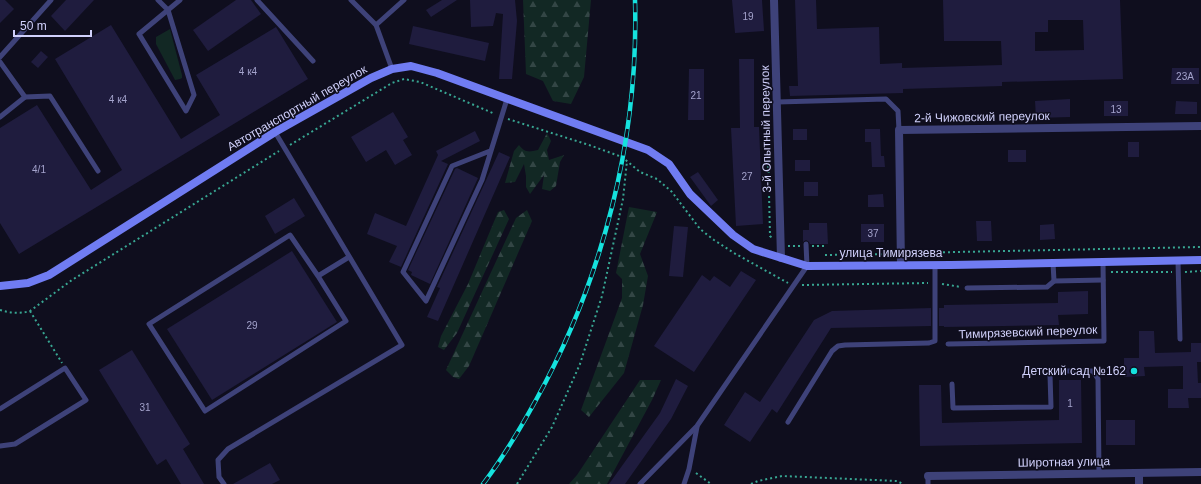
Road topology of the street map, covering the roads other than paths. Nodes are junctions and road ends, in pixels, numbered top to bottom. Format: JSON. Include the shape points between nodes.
{"nodes":[{"id":1,"x":51,"y":0,"type":"edge"},
{"id":2,"x":158,"y":0,"type":"edge"},
{"id":3,"x":180,"y":0,"type":"edge"},
{"id":4,"x":257,"y":0,"type":"edge"},
{"id":5,"x":351,"y":0,"type":"edge"},
{"id":6,"x":404,"y":0,"type":"edge"},
{"id":7,"x":774,"y":0,"type":"edge"},
{"id":8,"x":168,"y":10,"type":"junction"},
{"id":9,"x":376,"y":25,"type":"junction"},
{"id":10,"x":0,"y":57,"type":"edge"},
{"id":11,"x":313,"y":61,"type":"dead end"},
{"id":12,"x":0,"y":62,"type":"edge"},
{"id":13,"x":392,"y":69,"type":"junction"},
{"id":14,"x":25,"y":97,"type":"junction"},
{"id":15,"x":507,"y":99,"type":"junction"},
{"id":16,"x":777,"y":102,"type":"junction"},
{"id":17,"x":0,"y":117,"type":"edge"},
{"id":18,"x":1201,"y":126,"type":"edge"},
{"id":19,"x":899,"y":130,"type":"junction"},
{"id":20,"x":275,"y":132,"type":"junction"},
{"id":21,"x":625,"y":141,"type":"joint"},
{"id":22,"x":490,"y":151,"type":"junction"},
{"id":23,"x":98,"y":172,"type":"dead end"},
{"id":24,"x":806,"y":244,"type":"dead end"},
{"id":25,"x":350,"y":257,"type":"junction"},
{"id":26,"x":781,"y":258,"type":"junction"},
{"id":27,"x":1201,"y":260,"type":"edge"},
{"id":28,"x":1178,"y":261,"type":"junction"},
{"id":29,"x":1102,"y":262,"type":"junction"},
{"id":30,"x":1053,"y":263,"type":"junction"},
{"id":31,"x":901,"y":265,"type":"junction"},
{"id":32,"x":935,"y":265,"type":"junction"},
{"id":33,"x":807,"y":266,"type":"junction"},
{"id":34,"x":318,"y":276,"type":"junction"},
{"id":35,"x":1103,"y":280,"type":"junction"},
{"id":36,"x":1054,"y":281,"type":"junction"},
{"id":37,"x":0,"y":286,"type":"edge"},
{"id":38,"x":967,"y":288,"type":"road end"},
{"id":39,"x":1180,"y":338,"type":"dead end"},
{"id":40,"x":948,"y":344,"type":"dead end"},
{"id":41,"x":952,"y":384,"type":"dead end"},
{"id":42,"x":0,"y":409,"type":"edge"},
{"id":43,"x":788,"y":422,"type":"dead end"},
{"id":44,"x":697,"y":426,"type":"junction"},
{"id":45,"x":0,"y":446,"type":"edge"},
{"id":46,"x":1201,"y":472,"type":"edge"},
{"id":47,"x":1099,"y":473,"type":"junction"},
{"id":48,"x":1139,"y":473,"type":"junction"},
{"id":49,"x":928,"y":480,"type":"edge"},
{"id":50,"x":224,"y":484,"type":"edge"},
{"id":51,"x":640,"y":484,"type":"edge"},
{"id":52,"x":684,"y":484,"type":"edge"},
{"id":53,"x":1139,"y":484,"type":"edge"}],
"edges":[{"from":1,"to":10,"type":"lane"},
{"from":2,"to":8,"type":"lane"},
{"from":3,"to":8,"type":"lane"},
{"from":4,"to":11,"type":"lane"},
{"from":5,"to":9,"type":"lane"},
{"from":6,"to":9,"type":"lane"},
{"from":7,"to":16,"type":"street","name":"3-й Опытный переулок"},
{"from":8,"to":8,"type":"lane","via":[[139,34],[186,111],[194,95]]},
{"from":9,"to":13,"type":"lane"},
{"from":12,"to":14,"type":"lane"},
{"from":13,"to":15,"type":"main road","name":"Автотранспортный переулок","via":[[411,66],[438,73]]},
{"from":13,"to":20,"type":"main road","name":"Автотранспортный переулок","via":[[371,78]]},
{"from":14,"to":17,"type":"lane"},
{"from":14,"to":23,"type":"lane","via":[[50,96]]},
{"from":15,"to":21,"type":"main road","name":"Автотранспортный переулок"},
{"from":15,"to":22,"type":"lane"},
{"from":16,"to":19,"type":"lane","via":[[886,98],[898,111]]},
{"from":16,"to":26,"type":"street","name":"3-й Опытный переулок"},
{"from":18,"to":19,"type":"street","name":"2-й Чижовский переулок"},
{"from":19,"to":31,"type":"street","name":"2-й Чижовский переулок"},
{"from":20,"to":25,"type":"lane"},
{"from":20,"to":37,"type":"main road","name":"Автотранспортный переулок","via":[[49,275],[28,283]]},
{"from":21,"to":26,"type":"main road","name":"улица Тимирязева","via":[[648,150],[669,164],[690,194],[733,235],[753,248]]},
{"from":22,"to":22,"type":"lane","via":[[482,180],[426,301],[403,272],[452,166]]},
{"from":24,"to":33,"type":"lane"},
{"from":25,"to":34,"type":"lane"},
{"from":25,"to":50,"type":"lane","via":[[402,345],[228,449],[218,460],[220,477]]},
{"from":26,"to":33,"type":"main road","name":"улица Тимирязева"},
{"from":27,"to":28,"type":"main road","name":"улица Тимирязева"},
{"from":28,"to":29,"type":"main road","name":"улица Тимирязева"},
{"from":28,"to":39,"type":"lane"},
{"from":29,"to":30,"type":"main road","name":"улица Тимирязева"},
{"from":29,"to":35,"type":"lane","name":"Тимирязевский переулок"},
{"from":30,"to":32,"type":"main road","name":"улица Тимирязева"},
{"from":30,"to":36,"type":"lane"},
{"from":31,"to":32,"type":"main road","name":"улица Тимирязева"},
{"from":31,"to":33,"type":"main road","name":"улица Тимирязева"},
{"from":32,"to":43,"type":"lane","via":[[935,341],[838,346]]},
{"from":33,"to":44,"type":"lane"},
{"from":34,"to":34,"type":"lane","via":[[290,234],[149,324],[205,412],[346,321]]},
{"from":35,"to":36,"type":"lane"},
{"from":35,"to":40,"type":"lane","name":"Тимирязевский переулок","via":[[1104,341]]},
{"from":36,"to":38,"type":"lane","via":[[1047,287]]},
{"from":41,"to":47,"type":"lane","via":[[953,408],[1051,407],[1050,375],[1053,371],[1093,371],[1098,379]]},
{"from":42,"to":45,"type":"lane","via":[[65,368],[86,400],[15,444]]},
{"from":44,"to":51,"type":"lane"},
{"from":44,"to":52,"type":"lane","via":[[690,469]]},
{"from":46,"to":48,"type":"street","name":"Широтная улица"},
{"from":47,"to":48,"type":"street","name":"Широтная улица"},
{"from":47,"to":49,"type":"street","name":"Широтная улица"},
{"from":48,"to":53,"type":"street"}]}
